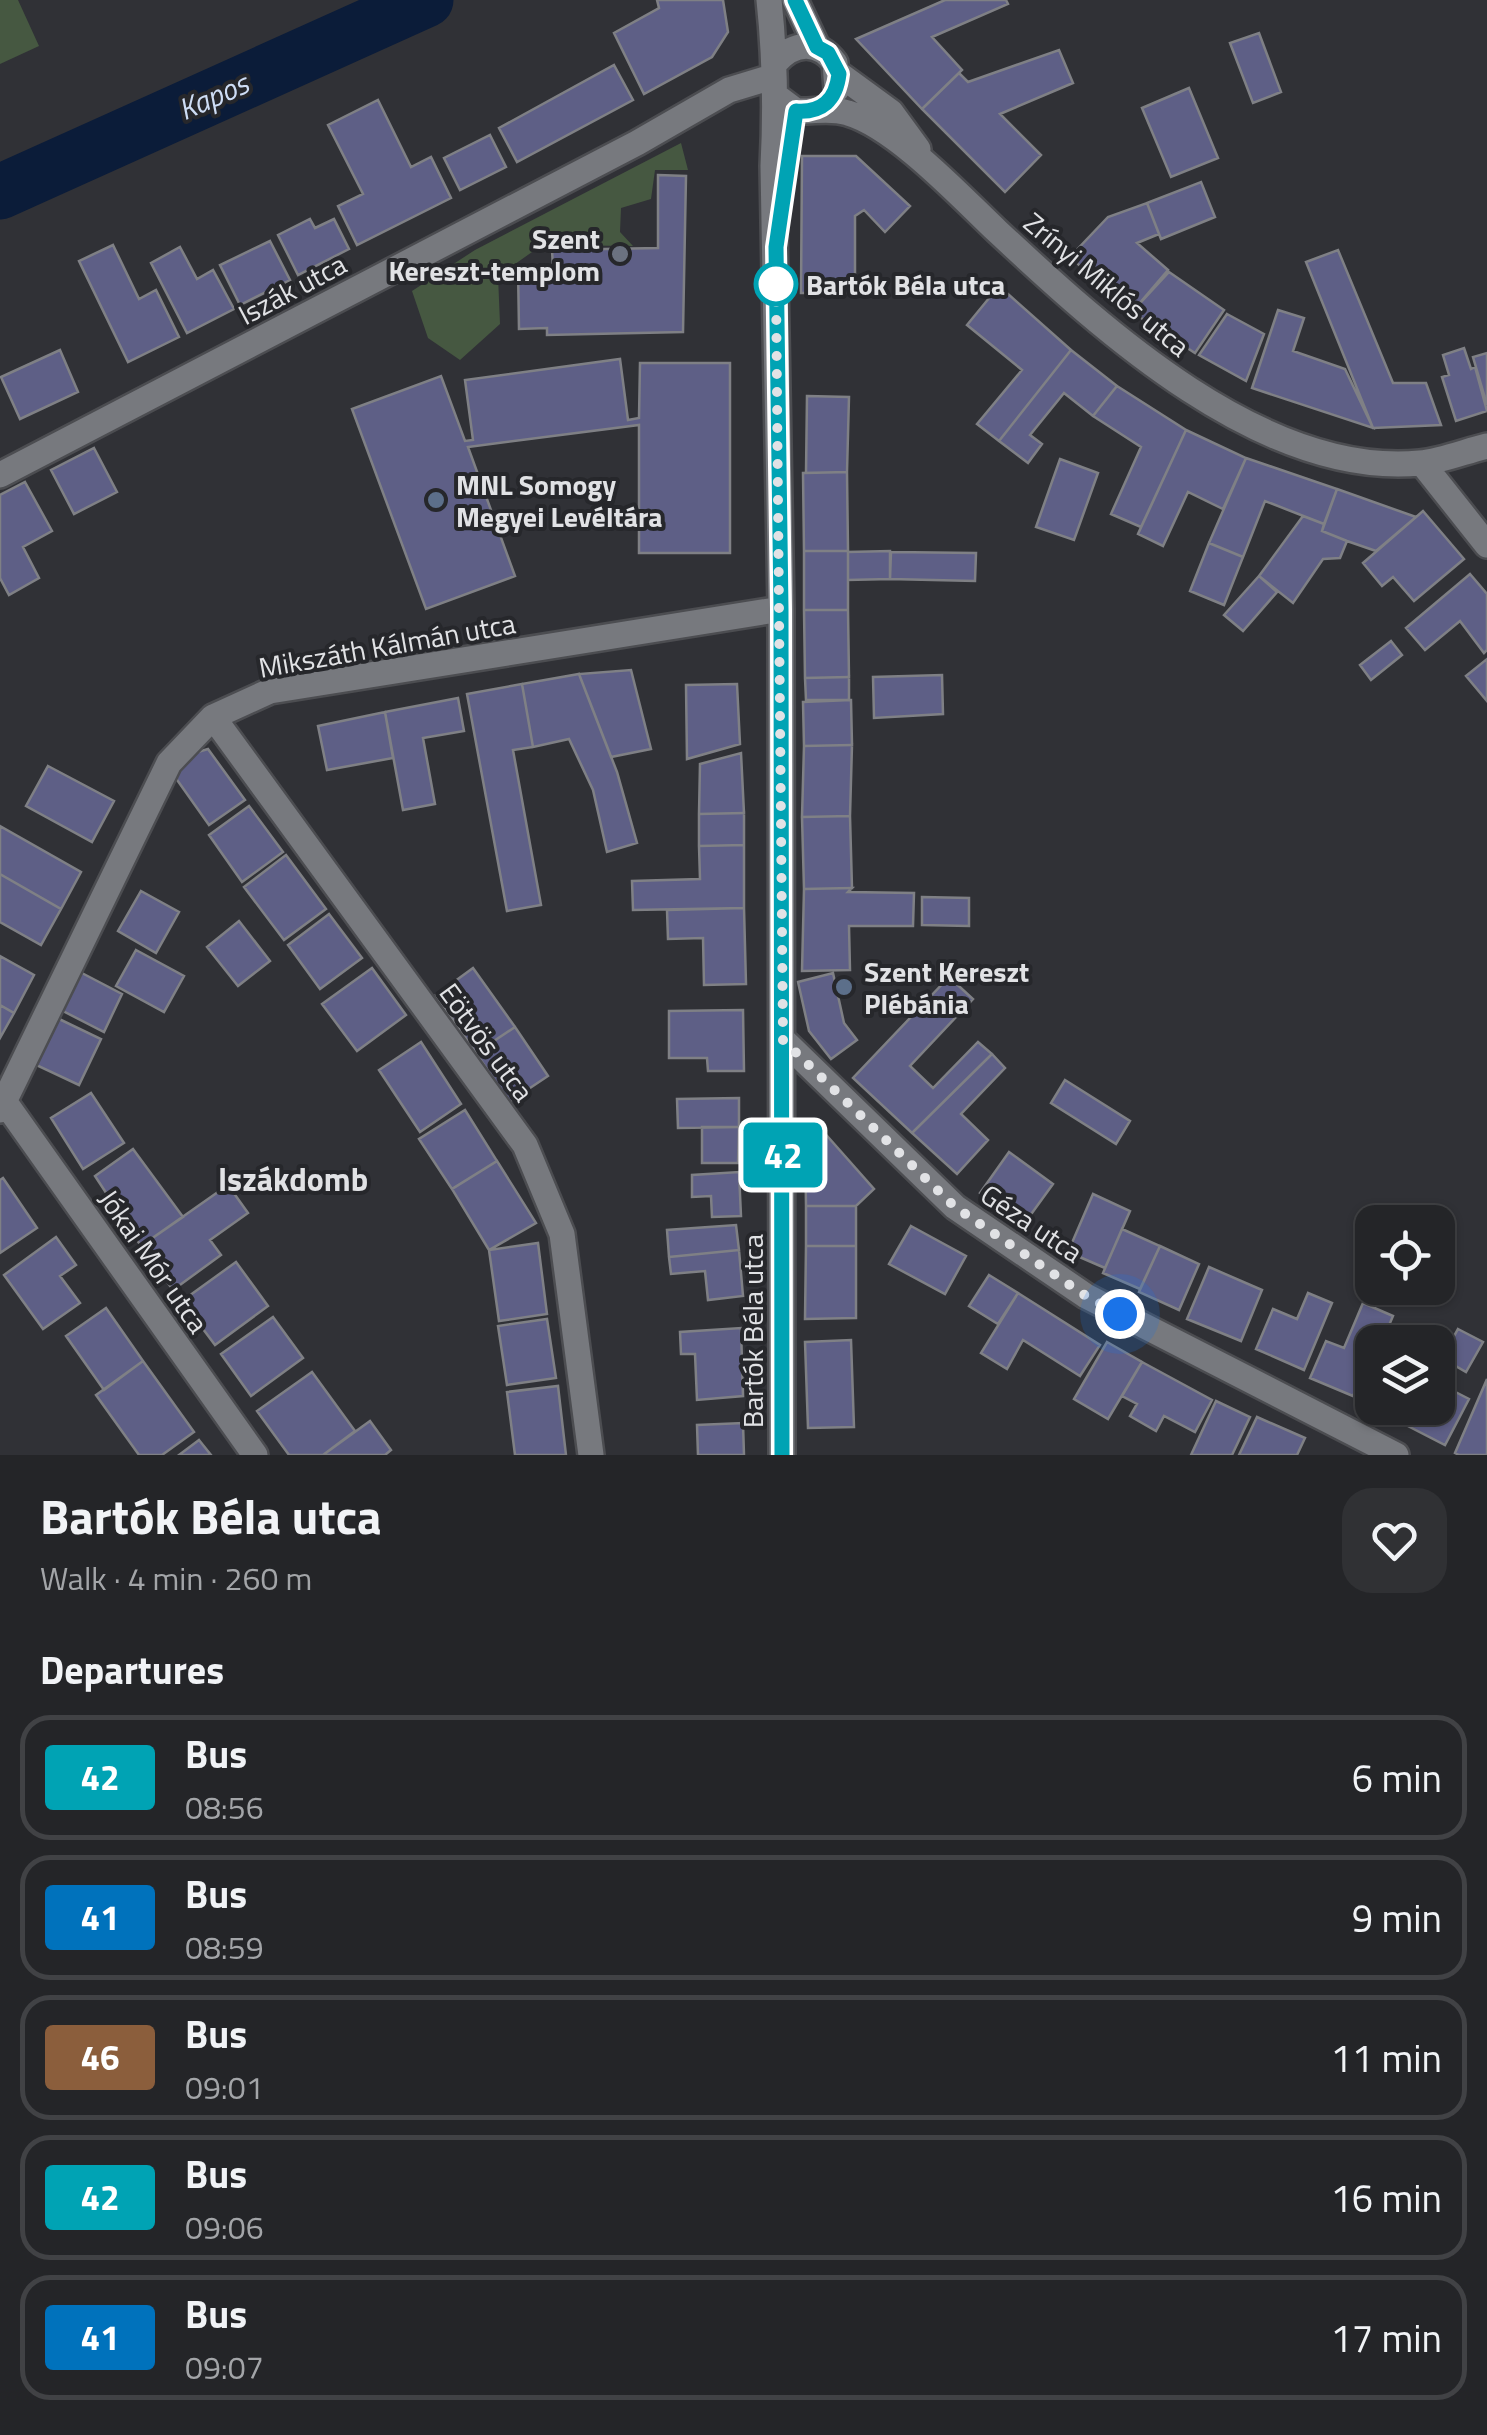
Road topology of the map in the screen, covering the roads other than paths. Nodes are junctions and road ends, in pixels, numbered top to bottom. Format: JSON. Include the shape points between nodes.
{"nodes":[{"id":1,"x":768,"y":0,"type":"edge"},
{"id":2,"x":795,"y":0,"type":"edge"},
{"id":3,"x":817,"y":47,"type":"junction"},
{"id":4,"x":839,"y":74,"type":"junction"},
{"id":5,"x":788,"y":91,"type":"junction"},
{"id":6,"x":934,"y":171,"type":"junction"},
{"id":7,"x":1487,"y":446,"type":"edge"},
{"id":8,"x":1422,"y":463,"type":"junction"},
{"id":9,"x":0,"y":475,"type":"edge"},
{"id":10,"x":1487,"y":545,"type":"edge"},
{"id":11,"x":781,"y":609,"type":"junction"},
{"id":12,"x":213,"y":717,"type":"junction"},
{"id":13,"x":783,"y":1040,"type":"junction"},
{"id":14,"x":2,"y":1106,"type":"edge"},
{"id":15,"x":255,"y":1455,"type":"edge"},
{"id":16,"x":591,"y":1455,"type":"edge"},
{"id":17,"x":782,"y":1455,"type":"edge"},
{"id":18,"x":1396,"y":1455,"type":"edge"}],
"edges":[{"from":1,"to":5,"type":"street","name":"Bartók Béla utca"},
{"from":2,"to":3,"type":"street"},
{"from":3,"to":4,"type":"street"},
{"from":3,"to":5,"type":"street","via":[[786,50]]},
{"from":4,"to":5,"type":"street","via":[[831,100]]},
{"from":4,"to":6,"type":"street","via":[[892,112]]},
{"from":5,"to":6,"type":"street","via":[[877,127]]},
{"from":5,"to":9,"type":"street","name":"Iszák utca","via":[[729,90]]},
{"from":5,"to":11,"type":"street","name":"Bartók Béla utca","via":[[773,166]]},
{"from":6,"to":8,"type":"street","name":"Zrínyi Miklós utca","via":[[1077,306],[1151,366],[1211,402],[1294,443],[1362,462]]},
{"from":7,"to":8,"type":"street","name":"Zrínyi Miklós utca"},
{"from":8,"to":10,"type":"street"},
{"from":11,"to":12,"type":"street","name":"Mikszáth Kálmán utca","via":[[270,691]]},
{"from":11,"to":13,"type":"street","name":"Bartók Béla utca"},
{"from":12,"to":14,"type":"street","name":"Mikszáth Kálmán utca","via":[[170,763]]},
{"from":12,"to":16,"type":"street","name":"Eötvös utca","via":[[525,1144],[562,1234]]},
{"from":13,"to":17,"type":"street","name":"Bartók Béla utca"},
{"from":13,"to":18,"type":"street","name":"Géza utca","via":[[955,1207],[1086,1296]]},
{"from":14,"to":15,"type":"street","name":"Jókai Mór utca"}]}
